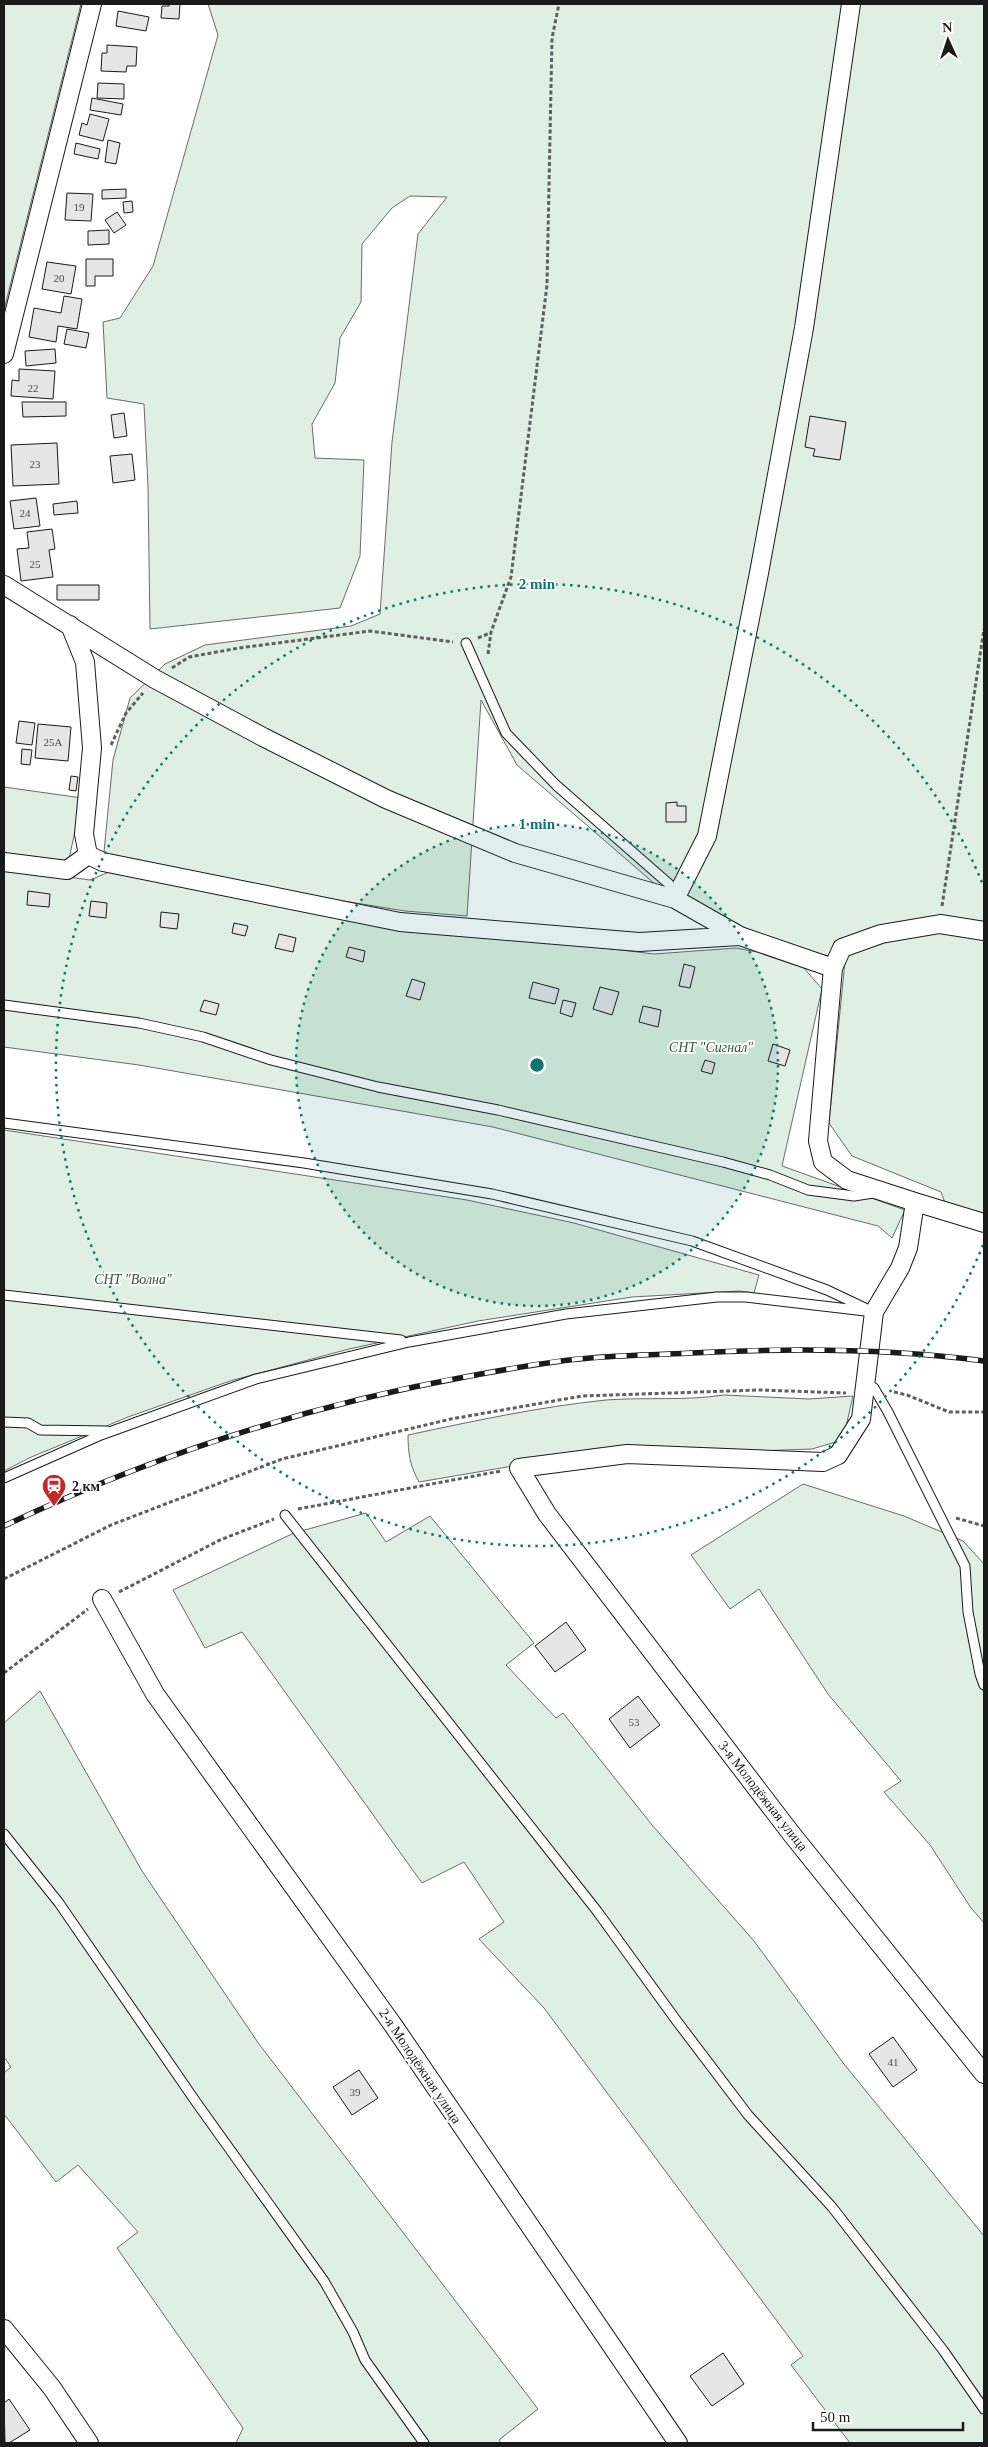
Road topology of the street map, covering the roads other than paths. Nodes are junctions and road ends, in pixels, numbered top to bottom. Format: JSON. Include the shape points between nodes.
{"nodes":[{"id":1,"x":92,"y":4,"type":"edge"},
{"id":2,"x":851,"y":4,"type":"edge"},
{"id":3,"x":4,"y":354,"type":"edge"},
{"id":4,"x":4,"y":585,"type":"edge"},
{"id":5,"x":70,"y":625,"type":"junction"},
{"id":6,"x":466,"y":644,"type":"road end"},
{"id":7,"x":88,"y":855,"type":"junction"},
{"id":8,"x":4,"y":862,"type":"edge"},
{"id":9,"x":675,"y":899,"type":"junction"},
{"id":10,"x":984,"y":931,"type":"edge"},
{"id":11,"x":740,"y":936,"type":"junction"},
{"id":12,"x":833,"y":968,"type":"junction"},
{"id":13,"x":4,"y":1005,"type":"edge"},
{"id":14,"x":4,"y":1123,"type":"edge"},
{"id":15,"x":883,"y":1192,"type":"junction"},
{"id":16,"x":915,"y":1202,"type":"junction"},
{"id":17,"x":984,"y":1223,"type":"edge"},
{"id":18,"x":4,"y":1295,"type":"edge"},
{"id":19,"x":874,"y":1312,"type":"junction"},
{"id":20,"x":409,"y":1342,"type":"junction"},
{"id":21,"x":870,"y":1386,"type":"junction"},
{"id":22,"x":4,"y":1422,"type":"edge"},
{"id":23,"x":113,"y":1431,"type":"junction"},
{"id":24,"x":4,"y":1478,"type":"edge"},
{"id":25,"x":285,"y":1514,"type":"road end"},
{"id":26,"x":102,"y":1599,"type":"road end"},
{"id":27,"x":984,"y":1686,"type":"edge"},
{"id":28,"x":4,"y":1834,"type":"edge"},
{"id":29,"x":984,"y":2074,"type":"edge"},
{"id":30,"x":4,"y":2329,"type":"edge"},
{"id":31,"x":984,"y":2409,"type":"edge"},
{"id":32,"x":89,"y":2443,"type":"edge"},
{"id":33,"x":424,"y":2443,"type":"edge"},
{"id":34,"x":678,"y":2443,"type":"edge"}],
"edges":[{"from":1,"to":3,"type":"street"},
{"from":2,"to":9,"type":"street","via":[[804,328],[759,573],[707,836]]},
{"from":4,"to":5,"type":"street"},
{"from":5,"to":7,"type":"street","via":[[86,671],[92,748],[84,834]]},
{"from":5,"to":9,"type":"street","via":[[155,679],[386,799],[515,853]]},
{"from":6,"to":9,"type":"lane","via":[[506,733],[556,785],[669,884]]},
{"from":7,"to":8,"type":"street","via":[[67,870]]},
{"from":7,"to":11,"type":"street","via":[[103,862],[400,922],[638,942]]},
{"from":9,"to":11,"type":"street"},
{"from":10,"to":12,"type":"street","via":[[940,924],[881,934],[842,948]]},
{"from":11,"to":12,"type":"street"},
{"from":12,"to":15,"type":"street","via":[[818,1141],[823,1162],[847,1180]]},
{"from":13,"to":15,"type":"lane","via":[[139,1023],[203,1037],[271,1060],[378,1088],[498,1110],[723,1162],[808,1190],[854,1196]]},
{"from":14,"to":19,"type":"lane","via":[[304,1163],[492,1194],[692,1241],[827,1290]]},
{"from":15,"to":16,"type":"street"},
{"from":16,"to":17,"type":"street"},
{"from":16,"to":19,"type":"street","via":[[908,1248]]},
{"from":18,"to":20,"type":"lane"},
{"from":19,"to":20,"type":"lane","via":[[746,1297],[717,1297],[566,1314]]},
{"from":19,"to":21,"type":"street"},
{"from":20,"to":23,"type":"lane","via":[[256,1379]]},
{"from":21,"to":27,"type":"lane","via":[[888,1412],[965,1566],[968,1612]]},
{"from":21,"to":29,"type":"street","name":"3-я Молодёжная улица","via":[[861,1419],[838,1455],[823,1462],[626,1454],[518,1468],[547,1514],[790,1832]]},
{"from":22,"to":23,"type":"lane","via":[[28,1423],[40,1430]]},
{"from":23,"to":24,"type":"lane"},
{"from":25,"to":31,"type":"lane","via":[[597,1911],[748,2115],[832,2207],[937,2342]]},
{"from":26,"to":34,"type":"street","name":"2-я Молодёжная улица","via":[[155,1694],[393,2025]]},
{"from":28,"to":33,"type":"lane","via":[[59,1903],[324,2281],[365,2360]]},
{"from":30,"to":32,"type":"street","via":[[52,2388]]}]}
